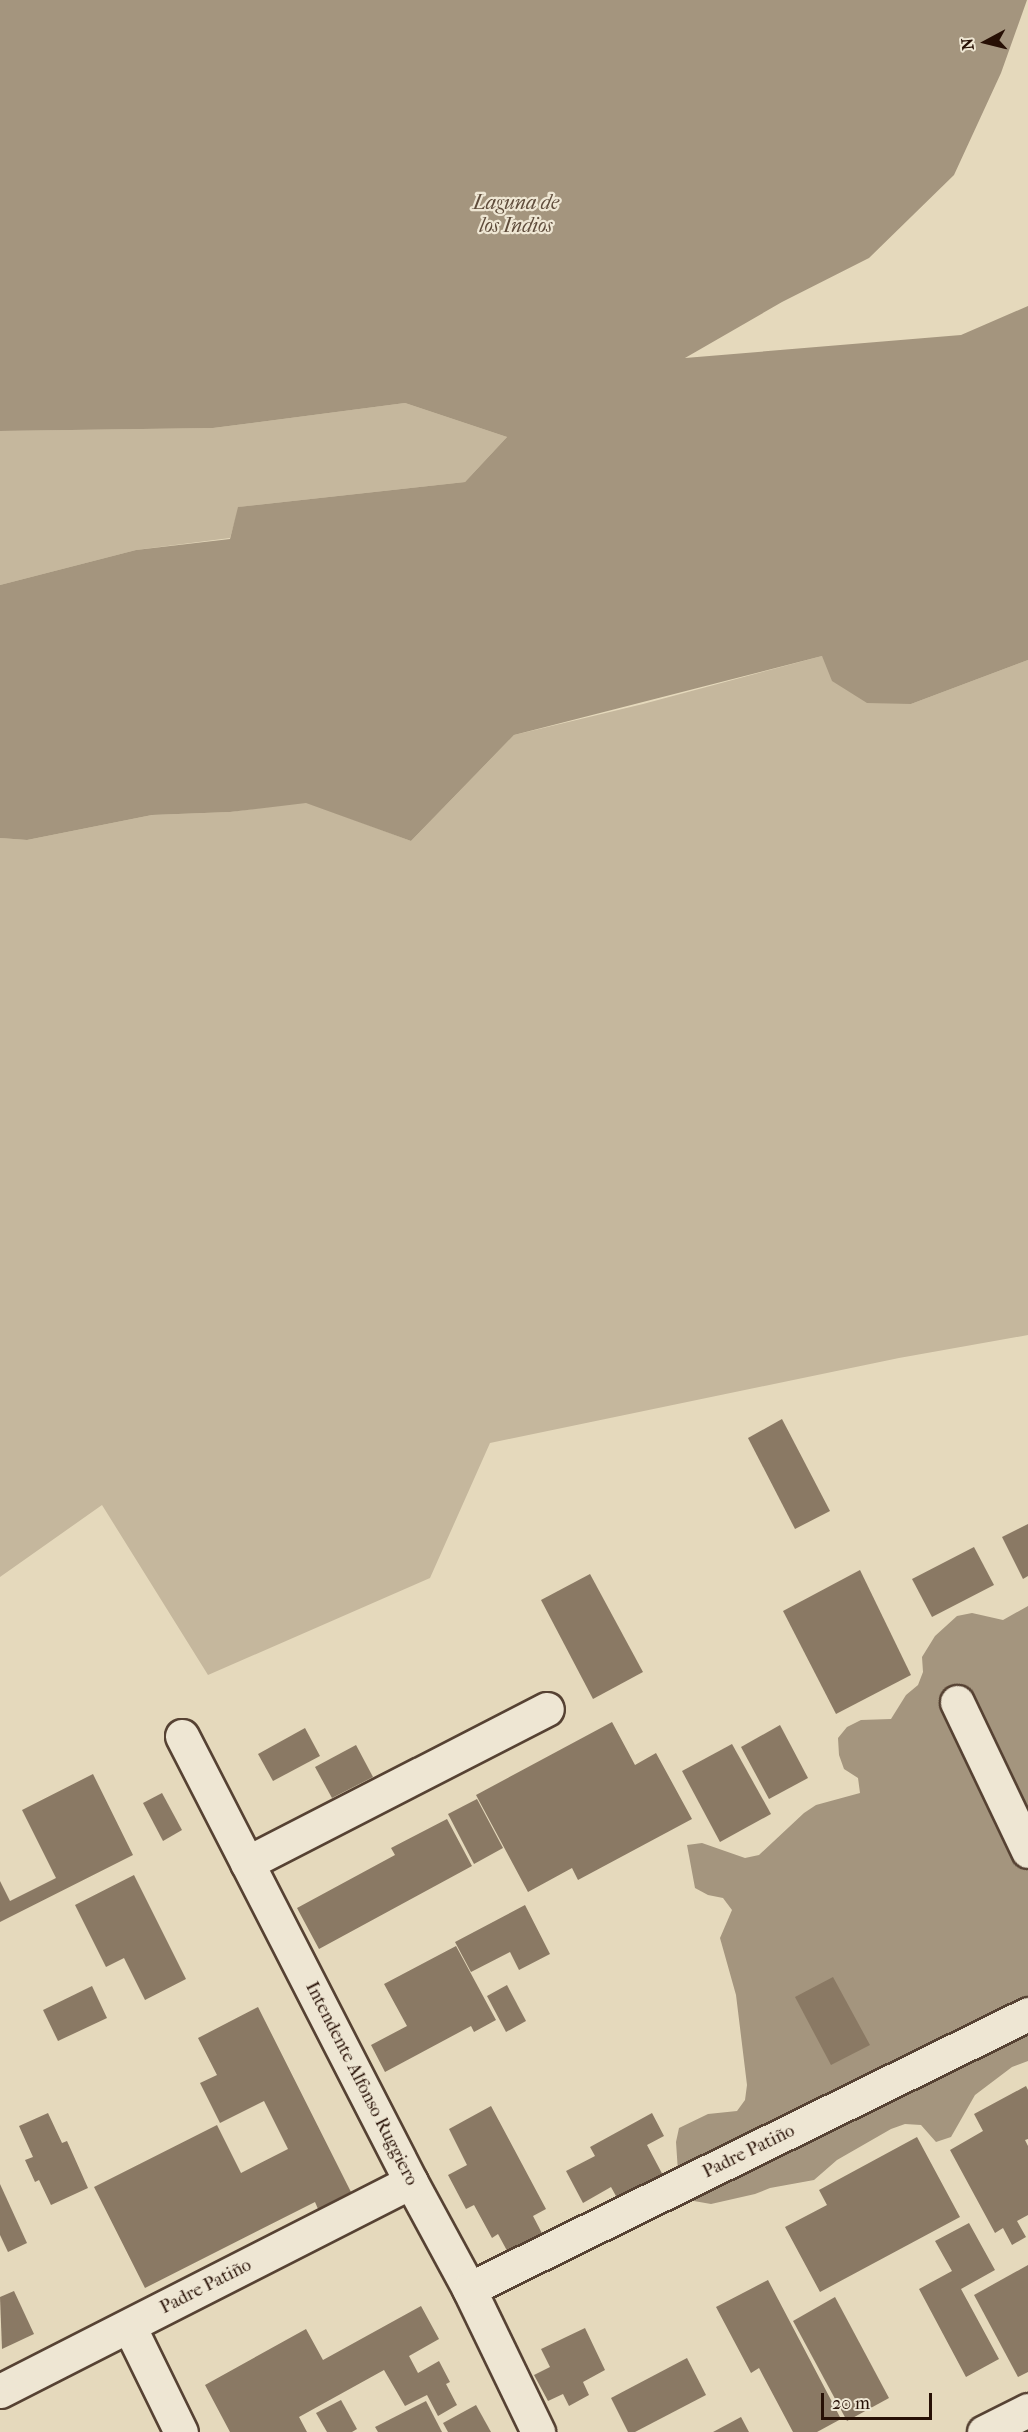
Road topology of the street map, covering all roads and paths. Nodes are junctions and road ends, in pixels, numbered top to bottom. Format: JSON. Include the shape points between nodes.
{"nodes":[{"id":1,"x":957,"y":1702,"type":"dead end"},
{"id":2,"x":547,"y":1708,"type":"dead end"},
{"id":3,"x":182,"y":1736,"type":"dead end"},
{"id":4,"x":1028,"y":1851,"type":"edge"},
{"id":5,"x":248,"y":1863,"type":"junction"},
{"id":6,"x":1028,"y":2014,"type":"edge"},
{"id":7,"x":411,"y":2182,"type":"junction"},
{"id":8,"x":469,"y":2289,"type":"junction"},
{"id":9,"x":129,"y":2326,"type":"junction"},
{"id":10,"x":0,"y":2391,"type":"edge"},
{"id":11,"x":1028,"y":2410,"type":"edge"},
{"id":12,"x":181,"y":2432,"type":"edge"},
{"id":13,"x":538,"y":2432,"type":"edge"},
{"id":14,"x":984,"y":2432,"type":"edge"}],
"edges":[{"from":1,"to":4,"type":"street"},
{"from":2,"to":5,"type":"street"},
{"from":3,"to":5,"type":"street","name":"Intendente Alfonso Ruggiero"},
{"from":5,"to":7,"type":"street","name":"Intendente Alfonso Ruggiero"},
{"from":6,"to":8,"type":"street","name":"Padre Patiño"},
{"from":7,"to":8,"type":"street","name":"Intendente Alfonso Ruggiero"},
{"from":7,"to":9,"type":"street","name":"Padre Patiño"},
{"from":8,"to":13,"type":"street","name":"Intendente Alfonso Ruggiero"},
{"from":9,"to":10,"type":"street","name":"Padre Patiño"},
{"from":9,"to":12,"type":"street"},
{"from":11,"to":14,"type":"street"}]}
